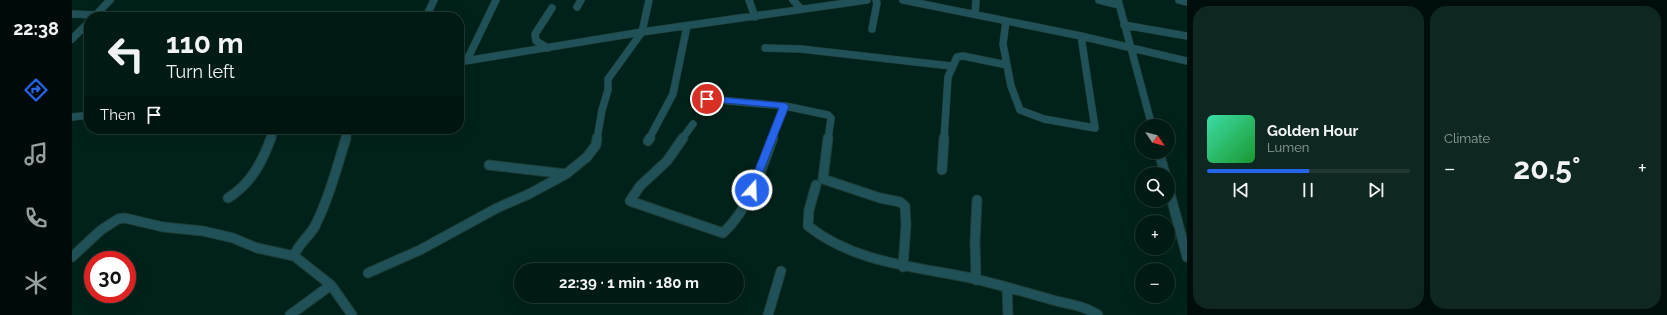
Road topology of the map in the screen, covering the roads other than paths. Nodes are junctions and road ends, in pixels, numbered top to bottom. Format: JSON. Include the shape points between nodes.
{"nodes":[{"id":1,"x":110,"y":0,"type":"edge"},
{"id":2,"x":434,"y":0,"type":"edge"},
{"id":3,"x":496,"y":0,"type":"edge"},
{"id":4,"x":581,"y":0,"type":"edge"},
{"id":5,"x":649,"y":0,"type":"edge"},
{"id":6,"x":749,"y":0,"type":"edge"},
{"id":7,"x":793,"y":0,"type":"edge"},
{"id":8,"x":825,"y":0,"type":"edge"},
{"id":9,"x":866,"y":0,"type":"edge"},
{"id":10,"x":876,"y":0,"type":"edge"},
{"id":11,"x":903,"y":0,"type":"edge"},
{"id":12,"x":976,"y":0,"type":"edge"},
{"id":13,"x":1100,"y":0,"type":"edge"},
{"id":14,"x":1179,"y":0,"type":"edge"},
{"id":15,"x":919,"y":2,"type":"edge"},
{"id":16,"x":1119,"y":2,"type":"edge"},
{"id":17,"x":1187,"y":2,"type":"edge"},
{"id":18,"x":831,"y":5,"type":"junction"},
{"id":19,"x":577,"y":7,"type":"dead end"},
{"id":20,"x":552,"y":8,"type":"dead end"},
{"id":21,"x":801,"y":9,"type":"junction"},
{"id":22,"x":99,"y":12,"type":"edge"},
{"id":23,"x":428,"y":12,"type":"edge"},
{"id":24,"x":72,"y":14,"type":"edge"},
{"id":25,"x":975,"y":14,"type":"junction"},
{"id":26,"x":84,"y":15,"type":"edge"},
{"id":27,"x":755,"y":17,"type":"junction"},
{"id":28,"x":1006,"y":21,"type":"junction"},
{"id":29,"x":1124,"y":25,"type":"junction"},
{"id":30,"x":688,"y":26,"type":"junction"},
{"id":31,"x":84,"y":27,"type":"edge"},
{"id":32,"x":872,"y":29,"type":"dead end"},
{"id":33,"x":642,"y":32,"type":"junction"},
{"id":34,"x":1081,"y":36,"type":"junction"},
{"id":35,"x":1187,"y":36,"type":"edge"},
{"id":36,"x":72,"y":39,"type":"edge"},
{"id":37,"x":1129,"y":47,"type":"junction"},
{"id":38,"x":548,"y":48,"type":"junction"},
{"id":39,"x":765,"y":48,"type":"dead end"},
{"id":40,"x":467,"y":60,"type":"junction"},
{"id":41,"x":464,"y":61,"type":"edge"},
{"id":42,"x":1187,"y":61,"type":"edge"},
{"id":43,"x":1007,"y":65,"type":"junction"},
{"id":44,"x":951,"y":66,"type":"junction"},
{"id":45,"x":707,"y":99,"type":"dead end"},
{"id":46,"x":785,"y":106,"type":"junction"},
{"id":47,"x":84,"y":116,"type":"edge"},
{"id":48,"x":72,"y":117,"type":"edge"},
{"id":49,"x":1150,"y":119,"type":"edge"},
{"id":50,"x":693,"y":124,"type":"dead end"},
{"id":51,"x":273,"y":134,"type":"edge"},
{"id":52,"x":348,"y":134,"type":"edge"},
{"id":53,"x":648,"y":141,"type":"dead end"},
{"id":54,"x":489,"y":165,"type":"dead end"},
{"id":55,"x":942,"y":170,"type":"dead end"},
{"id":56,"x":566,"y":174,"type":"junction"},
{"id":57,"x":816,"y":185,"type":"dead end"},
{"id":58,"x":228,"y":198,"type":"dead end"},
{"id":59,"x":977,"y":200,"type":"dead end"},
{"id":60,"x":1174,"y":207,"type":"edge"},
{"id":61,"x":294,"y":256,"type":"junction"},
{"id":62,"x":72,"y":257,"type":"edge"},
{"id":63,"x":1187,"y":257,"type":"edge"},
{"id":64,"x":903,"y":267,"type":"junction"},
{"id":65,"x":781,"y":271,"type":"dead end"},
{"id":66,"x":368,"y":273,"type":"dead end"},
{"id":67,"x":976,"y":280,"type":"junction"},
{"id":68,"x":331,"y":284,"type":"junction"},
{"id":69,"x":1007,"y":288,"type":"junction"},
{"id":70,"x":290,"y":315,"type":"edge"},
{"id":71,"x":352,"y":315,"type":"edge"},
{"id":72,"x":768,"y":315,"type":"edge"},
{"id":73,"x":1008,"y":315,"type":"edge"},
{"id":74,"x":1098,"y":315,"type":"edge"}],
"edges":[{"from":1,"to":22,"type":"street"},
{"from":2,"to":23,"type":"street"},
{"from":3,"to":40,"type":"street"},
{"from":4,"to":19,"type":"street"},
{"from":5,"to":33,"type":"street"},
{"from":6,"to":27,"type":"street"},
{"from":7,"to":21,"type":"street"},
{"from":8,"to":18,"type":"street"},
{"from":9,"to":18,"type":"street"},
{"from":10,"to":32,"type":"street"},
{"from":11,"to":15,"type":"street"},
{"from":12,"to":25,"type":"street"},
{"from":13,"to":16,"type":"street"},
{"from":14,"to":17,"type":"street"},
{"from":15,"to":25,"type":"street"},
{"from":16,"to":29,"type":"street"},
{"from":18,"to":21,"type":"street"},
{"from":20,"to":38,"type":"street","via":[[535,34],[536,41]]},
{"from":21,"to":27,"type":"street"},
{"from":24,"to":26,"type":"street"},
{"from":25,"to":28,"type":"street"},
{"from":27,"to":30,"type":"street"},
{"from":28,"to":34,"type":"street"},
{"from":28,"to":43,"type":"street","via":[[1003,44]]},
{"from":29,"to":35,"type":"street"},
{"from":29,"to":37,"type":"street"},
{"from":30,"to":33,"type":"street"},
{"from":30,"to":53,"type":"street","via":[[673,94]]},
{"from":31,"to":36,"type":"street"},
{"from":33,"to":38,"type":"street"},
{"from":33,"to":56,"type":"street","via":[[608,79],[596,145],[587,157]]},
{"from":34,"to":37,"type":"street"},
{"from":34,"to":43,"type":"street","via":[[1095,128],[1027,114],[1020,110]]},
{"from":37,"to":42,"type":"street"},
{"from":37,"to":49,"type":"street"},
{"from":38,"to":40,"type":"street"},
{"from":39,"to":44,"type":"street","via":[[801,49]]},
{"from":40,"to":41,"type":"street"},
{"from":43,"to":44,"type":"street","via":[[963,56],[957,57]]},
{"from":44,"to":55,"type":"street","via":[[948,77]]},
{"from":45,"to":46,"type":"street"},
{"from":46,"to":50,"type":"street","via":[[746,204],[723,233],[630,201],[640,186],[667,161]]},
{"from":46,"to":64,"type":"street","via":[[824,114],[831,118],[823,179],[900,202],[905,206]]},
{"from":47,"to":48,"type":"street"},
{"from":51,"to":58,"type":"street","via":[[264,156],[245,188]]},
{"from":52,"to":61,"type":"street","via":[[338,167],[314,227],[296,248]]},
{"from":54,"to":56,"type":"street"},
{"from":56,"to":66,"type":"street","via":[[497,208],[452,234]]},
{"from":57,"to":64,"type":"street","via":[[807,212],[808,226],[818,236]]},
{"from":59,"to":67,"type":"street"},
{"from":60,"to":63,"type":"street"},
{"from":61,"to":62,"type":"street","via":[[257,248],[233,238],[203,231],[163,227],[125,218],[111,222]]},
{"from":61,"to":68,"type":"street"},
{"from":64,"to":67,"type":"street"},
{"from":65,"to":72,"type":"street"},
{"from":67,"to":69,"type":"street"},
{"from":68,"to":70,"type":"street"},
{"from":68,"to":71,"type":"street"},
{"from":69,"to":73,"type":"street"},
{"from":69,"to":74,"type":"street"}]}
